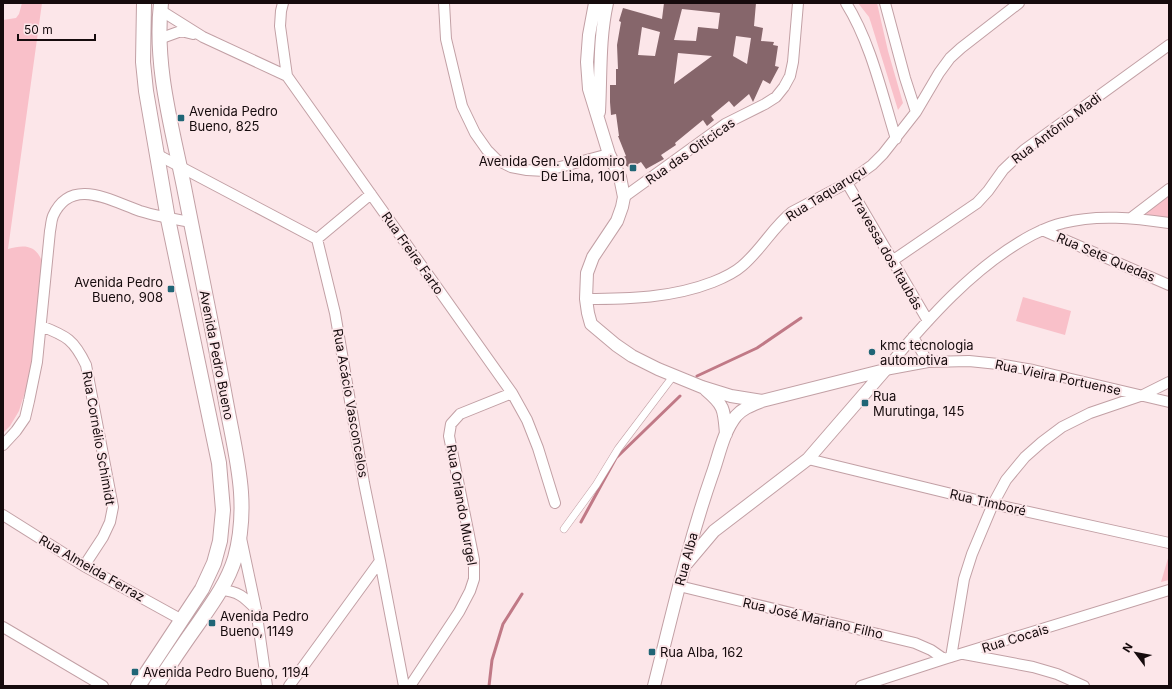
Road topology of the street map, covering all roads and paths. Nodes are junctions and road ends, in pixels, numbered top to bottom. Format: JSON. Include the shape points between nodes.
{"nodes":[{"id":1,"x":144,"y":3,"type":"edge"},
{"id":2,"x":283,"y":3,"type":"edge"},
{"id":3,"x":444,"y":3,"type":"edge"},
{"id":4,"x":595,"y":3,"type":"edge"},
{"id":5,"x":607,"y":3,"type":"edge"},
{"id":6,"x":798,"y":3,"type":"edge"},
{"id":7,"x":846,"y":3,"type":"edge"},
{"id":8,"x":885,"y":3,"type":"edge"},
{"id":9,"x":1019,"y":3,"type":"edge"},
{"id":10,"x":161,"y":7,"type":"edge"},
{"id":11,"x":203,"y":37,"type":"junction"},
{"id":12,"x":159,"y":39,"type":"junction"},
{"id":13,"x":144,"y":42,"type":"junction"},
{"id":14,"x":1169,"y":45,"type":"edge"},
{"id":15,"x":287,"y":76,"type":"junction"},
{"id":16,"x":916,"y":112,"type":"junction"},
{"id":17,"x":598,"y":121,"type":"junction"},
{"id":18,"x":896,"y":138,"type":"junction"},
{"id":19,"x":609,"y":154,"type":"junction"},
{"id":20,"x":158,"y":155,"type":"junction"},
{"id":21,"x":180,"y":166,"type":"junction"},
{"id":22,"x":211,"y":182,"type":"junction"},
{"id":23,"x":847,"y":183,"type":"junction"},
{"id":24,"x":1169,"y":189,"type":"edge"},
{"id":25,"x":184,"y":190,"type":"junction"},
{"id":26,"x":372,"y":194,"type":"junction"},
{"id":27,"x":624,"y":197,"type":"junction"},
{"id":28,"x":1131,"y":218,"type":"junction"},
{"id":29,"x":168,"y":219,"type":"junction"},
{"id":30,"x":190,"y":222,"type":"junction"},
{"id":31,"x":1169,"y":223,"type":"edge"},
{"id":32,"x":1042,"y":230,"type":"junction"},
{"id":33,"x":317,"y":239,"type":"junction"},
{"id":34,"x":892,"y":261,"type":"junction"},
{"id":35,"x":1169,"y":285,"type":"edge"},
{"id":36,"x":586,"y":299,"type":"junction"},
{"id":37,"x":928,"y":321,"type":"junction"},
{"id":38,"x":41,"y":326,"type":"junction"},
{"id":39,"x":913,"y":338,"type":"junction"},
{"id":40,"x":928,"y":362,"type":"junction"},
{"id":41,"x":886,"y":370,"type":"junction"},
{"id":42,"x":674,"y":375,"type":"junction"},
{"id":43,"x":856,"y":378,"type":"junction"},
{"id":44,"x":1169,"y":382,"type":"edge"},
{"id":45,"x":702,"y":387,"type":"junction"},
{"id":46,"x":870,"y":389,"type":"junction"},
{"id":47,"x":512,"y":393,"type":"junction"},
{"id":48,"x":1143,"y":395,"type":"junction"},
{"id":49,"x":762,"y":401,"type":"junction"},
{"id":50,"x":1169,"y":402,"type":"edge"},
{"id":51,"x":726,"y":434,"type":"junction"},
{"id":52,"x":3,"y":445,"type":"edge"},
{"id":53,"x":808,"y":459,"type":"junction"},
{"id":54,"x":555,"y":504,"type":"dead end"},
{"id":55,"x":994,"y":504,"type":"junction"},
{"id":56,"x":3,"y":515,"type":"edge"},
{"id":57,"x":697,"y":519,"type":"junction"},
{"id":58,"x":564,"y":529,"type":"dead end"},
{"id":59,"x":714,"y":531,"type":"junction"},
{"id":60,"x":240,"y":536,"type":"junction"},
{"id":61,"x":1169,"y":543,"type":"edge"},
{"id":62,"x":380,"y":561,"type":"junction"},
{"id":63,"x":84,"y":566,"type":"junction"},
{"id":64,"x":684,"y":567,"type":"junction"},
{"id":65,"x":679,"y":586,"type":"junction"},
{"id":66,"x":221,"y":590,"type":"junction"},
{"id":67,"x":1169,"y":590,"type":"edge"},
{"id":68,"x":256,"y":609,"type":"junction"},
{"id":69,"x":182,"y":620,"type":"junction"},
{"id":70,"x":3,"y":627,"type":"edge"},
{"id":71,"x":962,"y":654,"type":"junction"},
{"id":72,"x":947,"y":658,"type":"junction"},
{"id":73,"x":103,"y":686,"type":"edge"},
{"id":74,"x":138,"y":686,"type":"edge"},
{"id":75,"x":156,"y":686,"type":"edge"},
{"id":76,"x":266,"y":686,"type":"edge"},
{"id":77,"x":289,"y":686,"type":"edge"},
{"id":78,"x":404,"y":686,"type":"edge"},
{"id":79,"x":410,"y":686,"type":"edge"},
{"id":80,"x":654,"y":686,"type":"edge"},
{"id":81,"x":861,"y":686,"type":"edge"},
{"id":82,"x":1084,"y":686,"type":"edge"}],
"edges":[{"from":1,"to":13,"type":"main road","name":"Avenida Pedro Bueno"},
{"from":2,"to":15,"type":"street","name":"Rua Freire Farto","via":[[280,26]]},
{"from":3,"to":19,"type":"street","via":[[446,39],[462,106],[475,133],[497,160],[511,168],[545,171]]},
{"from":4,"to":17,"type":"street","via":[[586,62],[589,89]]},
{"from":5,"to":17,"type":"street","via":[[601,38]]},
{"from":6,"to":27,"type":"street","name":"Rua das Oiticicas","via":[[790,76],[776,97],[725,124]]},
{"from":7,"to":18,"type":"street","via":[[859,26],[868,50]]},
{"from":8,"to":16,"type":"street"},
{"from":9,"to":16,"type":"street","name":"Rua Taquaruçu","via":[[950,58]]},
{"from":10,"to":11,"type":"street"},
{"from":10,"to":12,"type":"main road","name":"Avenida Pedro Bueno"},
{"from":11,"to":12,"type":"street","via":[[181,31]]},
{"from":11,"to":15,"type":"street"},
{"from":12,"to":13,"type":"main road"},
{"from":12,"to":21,"type":"main road","name":"Avenida Pedro Bueno","via":[[166,104]]},
{"from":13,"to":20,"type":"main road","name":"Avenida Pedro Bueno","via":[[146,91]]},
{"from":14,"to":34,"type":"street","name":"Rua Antônio Madi","via":[[1024,150],[1003,170],[977,203]]},
{"from":15,"to":26,"type":"street","name":"Rua Freire Farto"},
{"from":16,"to":18,"type":"street","name":"Rua Taquaruçu"},
{"from":17,"to":19,"type":"street"},
{"from":18,"to":23,"type":"street","name":"Rua Taquaruçu","via":[[872,165]]},
{"from":19,"to":27,"type":"street","via":[[620,177]]},
{"from":20,"to":21,"type":"street"},
{"from":20,"to":29,"type":"main road","name":"Avenida Pedro Bueno"},
{"from":21,"to":22,"type":"street"},
{"from":21,"to":25,"type":"main road","name":"Avenida Pedro Bueno"},
{"from":22,"to":25,"type":"street","via":[[194,182]]},
{"from":22,"to":33,"type":"street"},
{"from":23,"to":34,"type":"street","name":"Travessa dos Itaubás"},
{"from":23,"to":36,"type":"street","name":"Rua Taquaruçu","via":[[792,212],[742,266],[724,277],[703,286],[671,294],[633,299]]},
{"from":24,"to":28,"type":"street"},
{"from":25,"to":30,"type":"main road","name":"Avenida Pedro Bueno"},
{"from":26,"to":33,"type":"street"},
{"from":26,"to":47,"type":"street","name":"Rua Freire Farto"},
{"from":27,"to":36,"type":"street","via":[[617,221],[593,257],[587,272]]},
{"from":28,"to":31,"type":"street"},
{"from":28,"to":32,"type":"street","via":[[1078,220]]},
{"from":29,"to":30,"type":"street"},
{"from":29,"to":38,"type":"street","via":[[90,194],[78,194],[67,199],[53,217],[50,231]]},
{"from":29,"to":69,"type":"main road","name":"Avenida Pedro Bueno","via":[[219,463],[223,510],[220,541],[214,563],[202,589]]},
{"from":30,"to":60,"type":"main road","name":"Avenida Pedro Bueno","via":[[241,483]]},
{"from":32,"to":35,"type":"street","name":"Rua Sete Quedas"},
{"from":32,"to":37,"type":"street","via":[[1000,255],[974,276]]},
{"from":33,"to":62,"type":"street","name":"Rua Acácio Vasconcelos","via":[[335,313]]},
{"from":34,"to":37,"type":"street","name":"Travessa dos Itaubás"},
{"from":36,"to":42,"type":"street","via":[[591,324],[632,356]]},
{"from":37,"to":39,"type":"street"},
{"from":38,"to":52,"type":"street","via":[[37,362],[25,418]]},
{"from":38,"to":63,"type":"street","name":"Rua Cornélio Schimidt","via":[[70,340],[79,349],[86,365],[109,484],[113,507],[110,522]]},
{"from":39,"to":40,"type":"street"},
{"from":39,"to":41,"type":"street"},
{"from":40,"to":41,"type":"street","name":"Rua Vieira Portuense"},
{"from":40,"to":48,"type":"street","name":"Rua Vieira Portuense","via":[[969,361],[998,364]]},
{"from":41,"to":43,"type":"street","name":"Rua Vieira Portuense"},
{"from":41,"to":46,"type":"street"},
{"from":42,"to":45,"type":"street"},
{"from":42,"to":58,"type":"street","via":[[618,449]]},
{"from":43,"to":46,"type":"street"},
{"from":43,"to":49,"type":"street","name":"Rua Vieira Portuense"},
{"from":44,"to":48,"type":"street"},
{"from":45,"to":49,"type":"street","via":[[731,396]]},
{"from":45,"to":51,"type":"street","via":[[716,398],[722,407]]},
{"from":46,"to":53,"type":"street"},
{"from":47,"to":54,"type":"street","name":"Rua Freire Farto","via":[[538,448]]},
{"from":47,"to":79,"type":"street","name":"Rua Orlando Murgel","via":[[460,414],[451,424],[449,436],[474,560],[474,580],[459,612]]},
{"from":48,"to":50,"type":"street","name":"Rua Vieira Portuense"},
{"from":48,"to":55,"type":"street","via":[[1090,413],[1062,427],[1025,457],[1006,480]]},
{"from":49,"to":51,"type":"street","name":"Rua Vieira Portuense","via":[[742,410]]},
{"from":51,"to":57,"type":"street","name":"Rua Alba"},
{"from":53,"to":55,"type":"street","name":"Rua Timboré"},
{"from":53,"to":59,"type":"street"},
{"from":55,"to":61,"type":"street","name":"Rua Timboré"},
{"from":55,"to":72,"type":"street","via":[[964,579]]},
{"from":56,"to":63,"type":"street","name":"Rua Almeida Ferraz"},
{"from":57,"to":59,"type":"street","via":[[704,529]]},
{"from":57,"to":64,"type":"street","name":"Rua Alba"},
{"from":59,"to":64,"type":"street"},
{"from":60,"to":66,"type":"main road","name":"Avenida Pedro Bueno","via":[[234,560]]},
{"from":60,"to":68,"type":"street"},
{"from":62,"to":77,"type":"street"},
{"from":62,"to":78,"type":"street","name":"Rua Acácio Vasconcelos"},
{"from":63,"to":69,"type":"street","name":"Rua Almeida Ferraz"},
{"from":64,"to":65,"type":"street","name":"Rua Alba"},
{"from":65,"to":72,"type":"street","name":"Rua José Mariano Filho","via":[[915,643]]},
{"from":65,"to":80,"type":"street","name":"Rua Alba"},
{"from":66,"to":68,"type":"street","via":[[243,596]]},
{"from":66,"to":75,"type":"main road","name":"Avenida Pedro Bueno"},
{"from":67,"to":71,"type":"street","name":"Rua Cocais"},
{"from":68,"to":76,"type":"street"},
{"from":69,"to":74,"type":"main road","name":"Avenida Pedro Bueno"},
{"from":70,"to":73,"type":"street"},
{"from":71,"to":72,"type":"street","name":"Rua Cocais"},
{"from":71,"to":82,"type":"street","via":[[1033,667]]},
{"from":72,"to":81,"type":"street","name":"Rua Cocais"}]}
